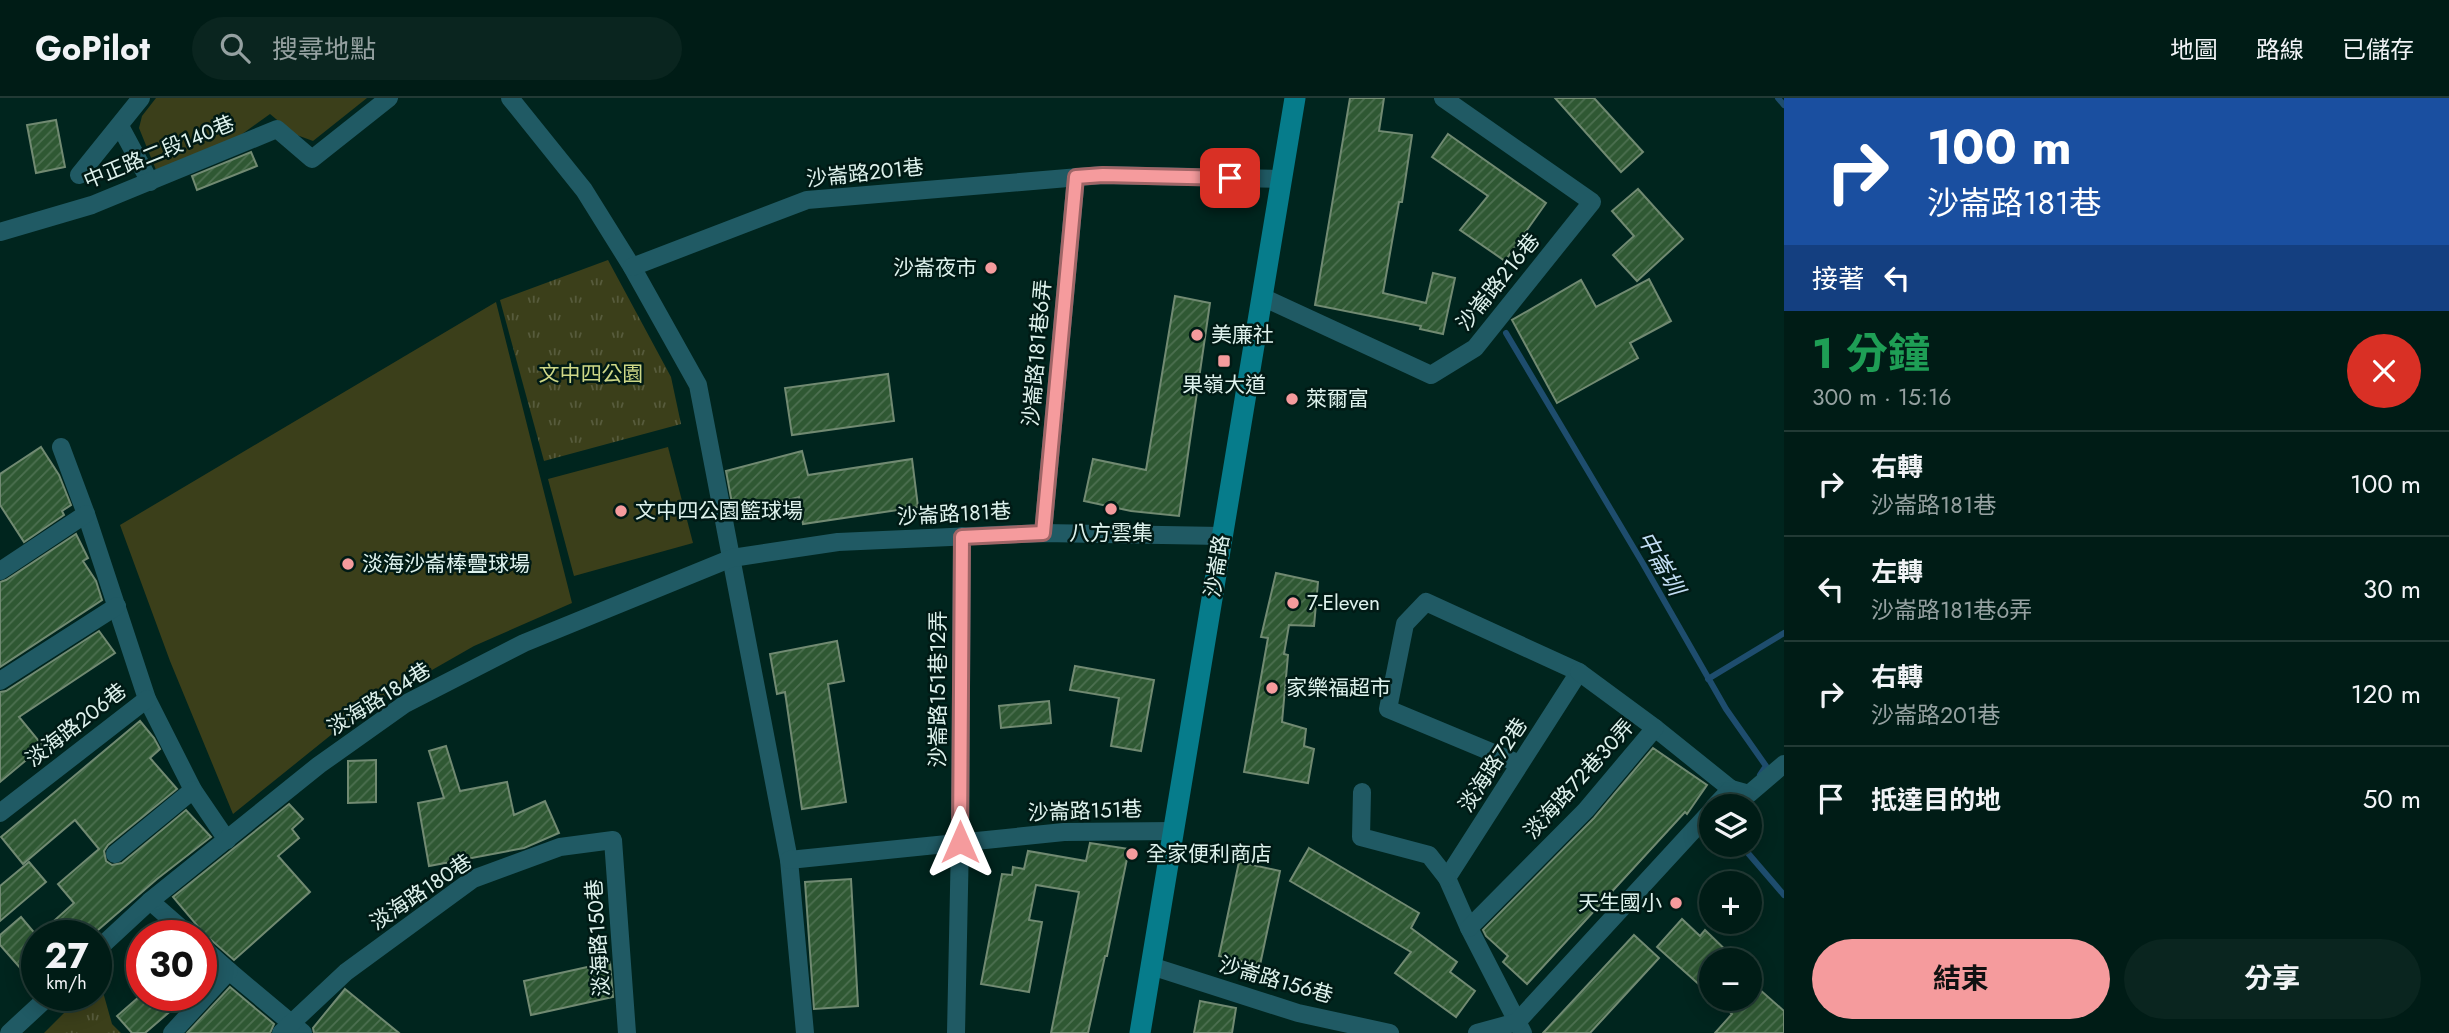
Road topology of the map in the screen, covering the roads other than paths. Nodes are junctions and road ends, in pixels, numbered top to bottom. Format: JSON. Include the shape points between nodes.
{"nodes":[{"id":1,"x":141,"y":98,"type":"edge"},
{"id":2,"x":389,"y":98,"type":"edge"},
{"id":3,"x":510,"y":98,"type":"edge"},
{"id":4,"x":1295,"y":98,"type":"edge"},
{"id":5,"x":1443,"y":98,"type":"edge"},
{"id":6,"x":120,"y":126,"type":"junction"},
{"id":7,"x":79,"y":175,"type":"dead end"},
{"id":8,"x":1076,"y":177,"type":"junction"},
{"id":9,"x":1282,"y":179,"type":"junction"},
{"id":10,"x":150,"y":182,"type":"junction"},
{"id":11,"x":0,"y":232,"type":"edge"},
{"id":12,"x":632,"y":267,"type":"junction"},
{"id":13,"x":1262,"y":297,"type":"junction"},
{"id":14,"x":61,"y":447,"type":"dead end"},
{"id":15,"x":86,"y":514,"type":"junction"},
{"id":16,"x":1043,"y":533,"type":"junction"},
{"id":17,"x":1222,"y":536,"type":"junction"},
{"id":18,"x":962,"y":537,"type":"junction"},
{"id":19,"x":732,"y":558,"type":"junction"},
{"id":20,"x":0,"y":571,"type":"edge"},
{"id":21,"x":117,"y":606,"type":"junction"},
{"id":22,"x":1579,"y":672,"type":"junction"},
{"id":23,"x":0,"y":681,"type":"edge"},
{"id":24,"x":147,"y":699,"type":"junction"},
{"id":25,"x":1656,"y":728,"type":"junction"},
{"id":26,"x":1520,"y":764,"type":"junction"},
{"id":27,"x":1784,"y":764,"type":"edge"},
{"id":28,"x":1731,"y":789,"type":"junction"},
{"id":29,"x":193,"y":790,"type":"junction"},
{"id":30,"x":1362,"y":792,"type":"dead end"},
{"id":31,"x":1726,"y":794,"type":"edge"},
{"id":32,"x":0,"y":813,"type":"edge"},
{"id":33,"x":1699,"y":824,"type":"edge"},
{"id":34,"x":1174,"y":831,"type":"junction"},
{"id":35,"x":613,"y":839,"type":"joint"},
{"id":36,"x":227,"y":840,"type":"junction"},
{"id":37,"x":960,"y":842,"type":"junction"},
{"id":38,"x":115,"y":854,"type":"dead end"},
{"id":39,"x":789,"y":860,"type":"junction"},
{"id":40,"x":1447,"y":878,"type":"junction"},
{"id":41,"x":150,"y":901,"type":"junction"},
{"id":42,"x":172,"y":920,"type":"edge"},
{"id":43,"x":1469,"y":928,"type":"junction"},
{"id":44,"x":112,"y":936,"type":"edge"},
{"id":45,"x":217,"y":961,"type":"edge"},
{"id":46,"x":1151,"y":966,"type":"junction"},
{"id":47,"x":229,"y":971,"type":"junction"},
{"id":48,"x":32,"y":1011,"type":"edge"},
{"id":49,"x":1520,"y":1027,"type":"edge"},
{"id":50,"x":291,"y":1030,"type":"edge"},
{"id":51,"x":9,"y":1033,"type":"edge"},
{"id":52,"x":172,"y":1033,"type":"edge"},
{"id":53,"x":627,"y":1033,"type":"edge"},
{"id":54,"x":805,"y":1033,"type":"edge"},
{"id":55,"x":956,"y":1033,"type":"edge"},
{"id":56,"x":1140,"y":1033,"type":"edge"},
{"id":57,"x":1390,"y":1033,"type":"edge"},
{"id":58,"x":1477,"y":1033,"type":"edge"}],
"edges":[{"from":1,"to":6,"type":"street"},
{"from":2,"to":10,"type":"street","name":"中正路二段140巷","via":[[312,159],[277,129]]},
{"from":3,"to":12,"type":"street","via":[[584,190]]},
{"from":4,"to":9,"type":"street","name":"沙崙路"},
{"from":5,"to":13,"type":"street","name":"沙崙路216巷","via":[[1592,202],[1475,348],[1430,375]]},
{"from":6,"to":7,"type":"street"},
{"from":6,"to":10,"type":"street"},
{"from":8,"to":9,"type":"street","name":"沙崙路201巷"},
{"from":8,"to":12,"type":"street","name":"沙崙路201巷","via":[[807,200]]},
{"from":8,"to":16,"type":"street","name":"沙崙路181巷6弄"},
{"from":9,"to":13,"type":"street","name":"沙崙路"},
{"from":10,"to":11,"type":"street","name":"中正路二段140巷"},
{"from":12,"to":19,"type":"street","via":[[698,385]]},
{"from":13,"to":17,"type":"street","name":"沙崙路"},
{"from":14,"to":15,"type":"street"},
{"from":15,"to":20,"type":"street"},
{"from":15,"to":21,"type":"street"},
{"from":16,"to":17,"type":"street","name":"沙崙路181巷"},
{"from":16,"to":18,"type":"street","name":"沙崙路181巷"},
{"from":17,"to":34,"type":"street","name":"沙崙路"},
{"from":18,"to":19,"type":"street","name":"沙崙路181巷","via":[[838,542]]},
{"from":18,"to":37,"type":"street","name":"沙崙路151巷12弄"},
{"from":19,"to":36,"type":"street","name":"淡海路184巷","via":[[524,643],[405,704],[319,765]]},
{"from":19,"to":39,"type":"street"},
{"from":21,"to":23,"type":"street"},
{"from":21,"to":24,"type":"street"},
{"from":22,"to":25,"type":"street","name":"淡海路72巷30弄"},
{"from":22,"to":26,"type":"street","name":"淡海路72巷"},
{"from":22,"to":26,"type":"street","via":[[1426,602],[1405,624],[1388,709]]},
{"from":24,"to":29,"type":"street"},
{"from":24,"to":32,"type":"street","name":"淡海路206巷"},
{"from":25,"to":28,"type":"street"},
{"from":25,"to":43,"type":"street","name":"淡海路72巷30弄","via":[[1586,810]]},
{"from":26,"to":40,"type":"street","name":"淡海路72巷"},
{"from":27,"to":28,"type":"street","via":[[1749,794]]},
{"from":28,"to":31,"type":"street"},
{"from":29,"to":36,"type":"street"},
{"from":29,"to":38,"type":"street"},
{"from":30,"to":40,"type":"street","via":[[1360,838],[1429,855]]},
{"from":33,"to":49,"type":"street"},
{"from":34,"to":37,"type":"street","name":"沙崙路151巷","via":[[1064,832]]},
{"from":34,"to":46,"type":"street","name":"沙崙路"},
{"from":35,"to":50,"type":"street","name":"淡海路180巷","via":[[559,847],[473,879],[346,972]]},
{"from":35,"to":53,"type":"street","name":"淡海路150巷"},
{"from":36,"to":41,"type":"street","name":"淡海路184巷"},
{"from":37,"to":39,"type":"street","name":"沙崙路151巷"},
{"from":37,"to":55,"type":"street","name":"沙崙路151巷12弄"},
{"from":39,"to":54,"type":"street"},
{"from":40,"to":43,"type":"street"},
{"from":41,"to":42,"type":"street"},
{"from":41,"to":44,"type":"street","name":"淡海路184巷"},
{"from":43,"to":49,"type":"street"},
{"from":45,"to":47,"type":"street"},
{"from":46,"to":56,"type":"street","name":"沙崙路"},
{"from":46,"to":57,"type":"street","name":"沙崙路156巷","via":[[1298,1013]]},
{"from":47,"to":50,"type":"street"},
{"from":47,"to":52,"type":"street"},
{"from":48,"to":51,"type":"street"},
{"from":49,"to":58,"type":"street"}]}
